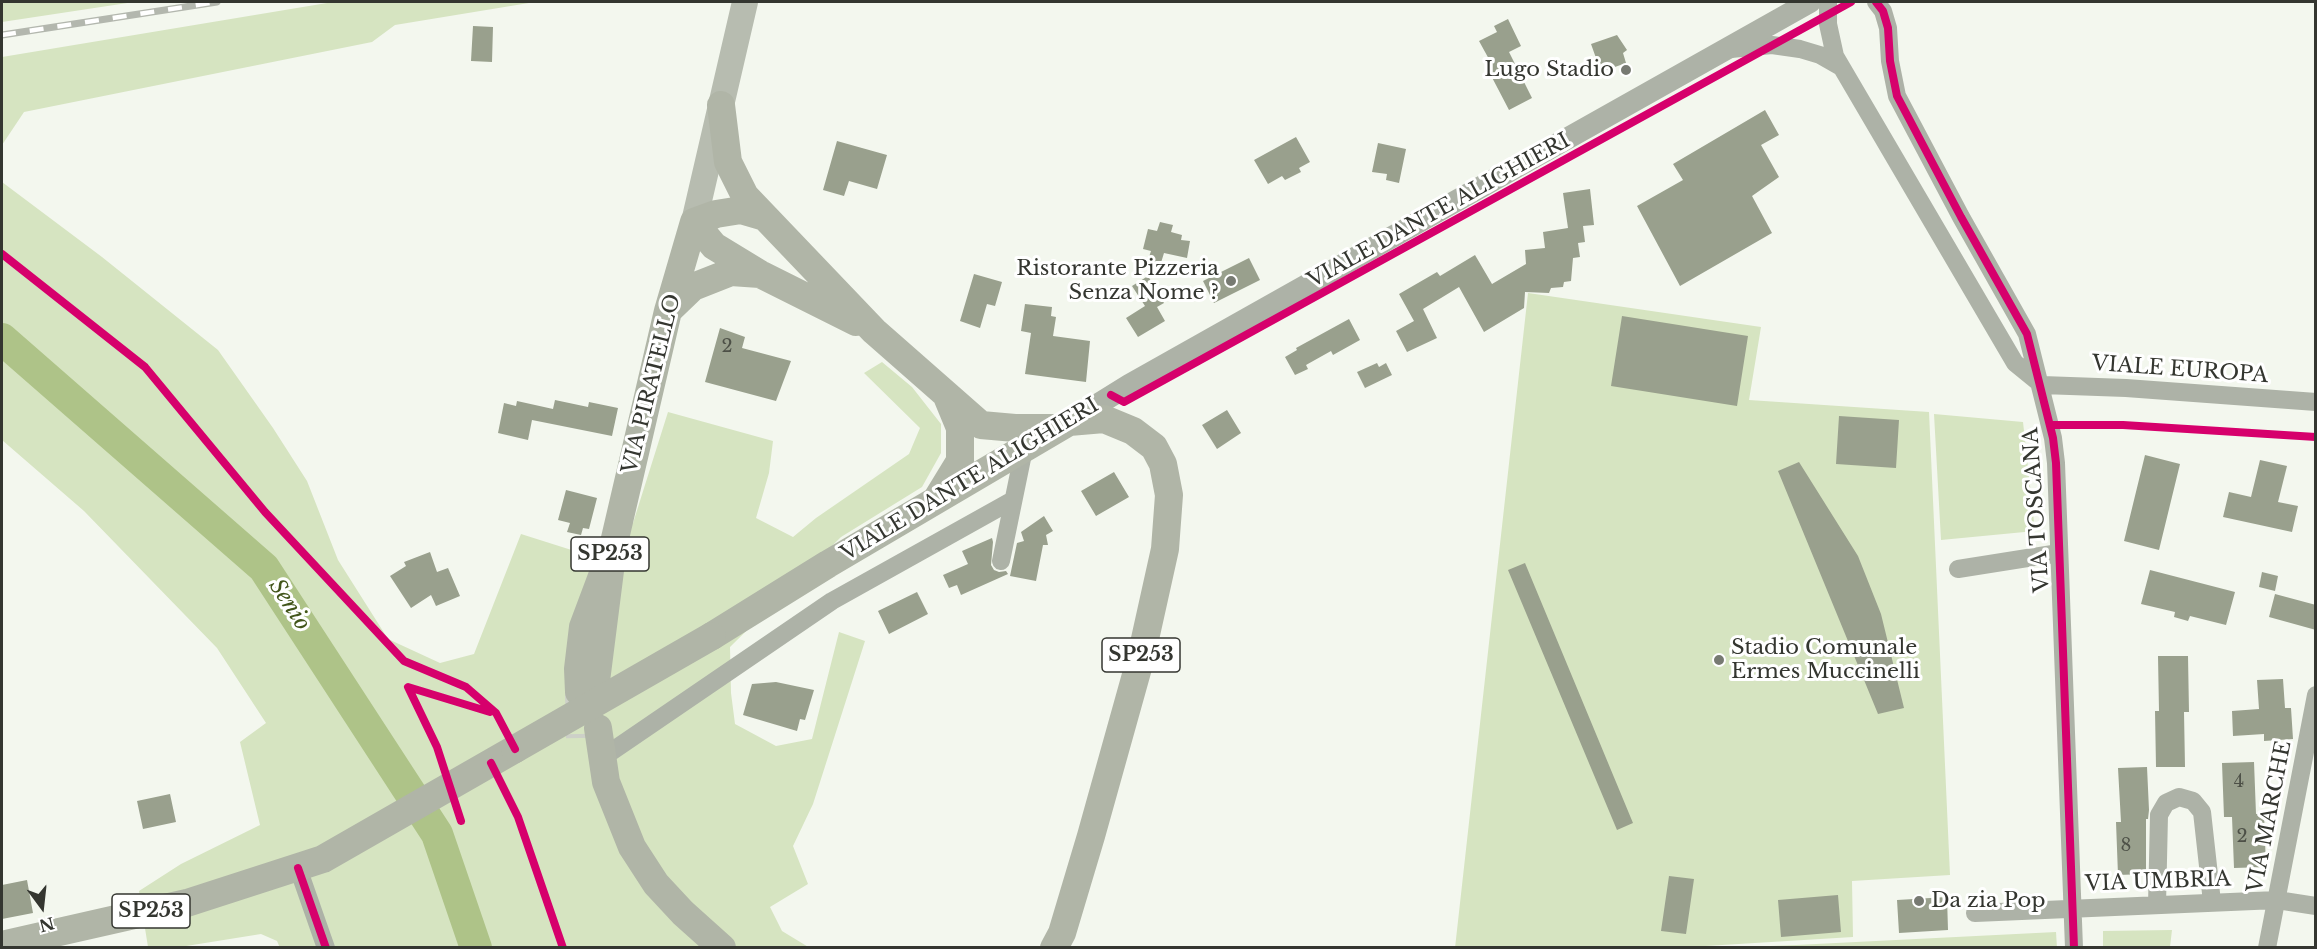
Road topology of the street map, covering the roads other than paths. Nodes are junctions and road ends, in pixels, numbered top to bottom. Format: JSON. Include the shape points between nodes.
{"nodes":[{"id":1,"x":745,"y":2,"type":"edge"},
{"id":2,"x":1810,"y":2,"type":"edge"},
{"id":3,"x":1828,"y":2,"type":"edge"},
{"id":4,"x":1876,"y":2,"type":"edge"},
{"id":5,"x":1726,"y":49,"type":"junction"},
{"id":6,"x":1841,"y":67,"type":"junction"},
{"id":7,"x":721,"y":105,"type":"junction"},
{"id":8,"x":765,"y":217,"type":"junction"},
{"id":9,"x":694,"y":222,"type":"junction"},
{"id":10,"x":760,"y":274,"type":"junction"},
{"id":11,"x":668,"y":311,"type":"junction"},
{"id":12,"x":874,"y":331,"type":"junction"},
{"id":13,"x":2042,"y":385,"type":"junction"},
{"id":14,"x":947,"y":397,"type":"junction"},
{"id":15,"x":2316,"y":402,"type":"edge"},
{"id":16,"x":1065,"y":425,"type":"junction"},
{"id":17,"x":1024,"y":448,"type":"junction"},
{"id":18,"x":1013,"y":500,"type":"junction"},
{"id":19,"x":934,"y":502,"type":"junction"},
{"id":20,"x":2059,"y":553,"type":"junction"},
{"id":21,"x":1000,"y":561,"type":"dead end"},
{"id":22,"x":1958,"y":569,"type":"dead end"},
{"id":23,"x":587,"y":686,"type":"tunnel mouth"},
{"id":24,"x":2316,"y":695,"type":"edge"},
{"id":25,"x":602,"y":758,"type":"junction"},
{"id":26,"x":310,"y":864,"type":"junction"},
{"id":27,"x":2277,"y":900,"type":"junction"},
{"id":28,"x":2212,"y":903,"type":"junction"},
{"id":29,"x":2157,"y":905,"type":"junction"},
{"id":30,"x":2316,"y":906,"type":"edge"},
{"id":31,"x":2074,"y":908,"type":"junction"},
{"id":32,"x":1975,"y":913,"type":"dead end"},
{"id":33,"x":2,"y":945,"type":"edge"},
{"id":34,"x":326,"y":948,"type":"edge"},
{"id":35,"x":698,"y":948,"type":"edge"},
{"id":36,"x":722,"y":948,"type":"edge"},
{"id":37,"x":1054,"y":948,"type":"edge"},
{"id":38,"x":2074,"y":948,"type":"edge"},
{"id":39,"x":2267,"y":948,"type":"edge"}],
"edges":[{"from":1,"to":7,"type":"main road"},
{"from":2,"to":5,"type":"street","name":"VIALE DANTE ALIGHIERI"},
{"from":3,"to":6,"type":"street","via":[[1828,24]]},
{"from":4,"to":13,"type":"street","name":"VIA TOSCANA","via":[[1888,28],[1897,96],[2027,334]]},
{"from":5,"to":6,"type":"street","via":[[1772,45],[1800,49]]},
{"from":5,"to":16,"type":"street","name":"VIALE DANTE ALIGHIERI","via":[[1129,385]]},
{"from":6,"to":13,"type":"street","via":[[2015,363]]},
{"from":7,"to":8,"type":"main road","number":"SP253","via":[[728,162],[745,196]]},
{"from":7,"to":9,"type":"main road"},
{"from":8,"to":9,"type":"main road","via":[[741,210]]},
{"from":8,"to":12,"type":"main road","number":"SP253"},
{"from":9,"to":10,"type":"main road","number":"SP253","via":[[714,246]]},
{"from":9,"to":11,"type":"main road","name":"VIA PIRATELLO","number":"SP253"},
{"from":10,"to":11,"type":"main road","number":"SP253","via":[[731,272],[693,287]]},
{"from":10,"to":12,"type":"main road","number":"SP253"},
{"from":11,"to":23,"type":"main road","name":"VIA PIRATELLO","number":"SP253","via":[[613,547]]},
{"from":12,"to":14,"type":"main road","number":"SP253"},
{"from":13,"to":15,"type":"street","name":"VIALE EUROPA"},
{"from":13,"to":20,"type":"street","name":"VIA TOSCANA","via":[[2056,463]]},
{"from":14,"to":16,"type":"main road","number":"SP253","via":[[981,425]]},
{"from":14,"to":19,"type":"main road","number":"SP253","via":[[960,428],[960,461]]},
{"from":16,"to":17,"type":"main road","name":"VIALE DANTE ALIGHIERI","number":"SP253"},
{"from":16,"to":37,"type":"main road","number":"SP253","via":[[1104,419],[1133,431],[1154,447],[1163,464],[1169,495],[1166,549],[1141,657],[1091,836]]},
{"from":17,"to":18,"type":"street"},
{"from":17,"to":19,"type":"main road","name":"VIALE DANTE ALIGHIERI","number":"SP253"},
{"from":18,"to":21,"type":"street"},
{"from":18,"to":25,"type":"street","via":[[832,601]]},
{"from":19,"to":26,"type":"main road","name":"VIALE DANTE ALIGHIERI","number":"SP253","bridge":true,"via":[[712,636]]},
{"from":20,"to":22,"type":"street"},
{"from":20,"to":31,"type":"street","name":"VIA TOSCANA"},
{"from":24,"to":27,"type":"street","name":"VIA MARCHE"},
{"from":25,"to":35,"type":"main road","via":[[589,733],[591,794],[624,867],[657,910]]},
{"from":25,"to":36,"type":"main road","via":[[610,793],[632,847],[656,884]]},
{"from":26,"to":33,"type":"main road","number":"SP253","via":[[187,903]]},
{"from":26,"to":34,"type":"street"},
{"from":27,"to":28,"type":"street","name":"VIA UMBRIA"},
{"from":27,"to":30,"type":"street","name":"VIA UMBRIA"},
{"from":27,"to":39,"type":"street","name":"VIA MARCHE"},
{"from":28,"to":29,"type":"street","name":"VIA UMBRIA"},
{"from":28,"to":29,"type":"street","via":[[2202,812],[2193,801],[2179,797],[2166,803],[2158,815]]},
{"from":29,"to":31,"type":"street","name":"VIA UMBRIA"},
{"from":31,"to":32,"type":"street","name":"VIA UMBRIA"},
{"from":31,"to":38,"type":"street","name":"VIA TOSCANA"}]}
